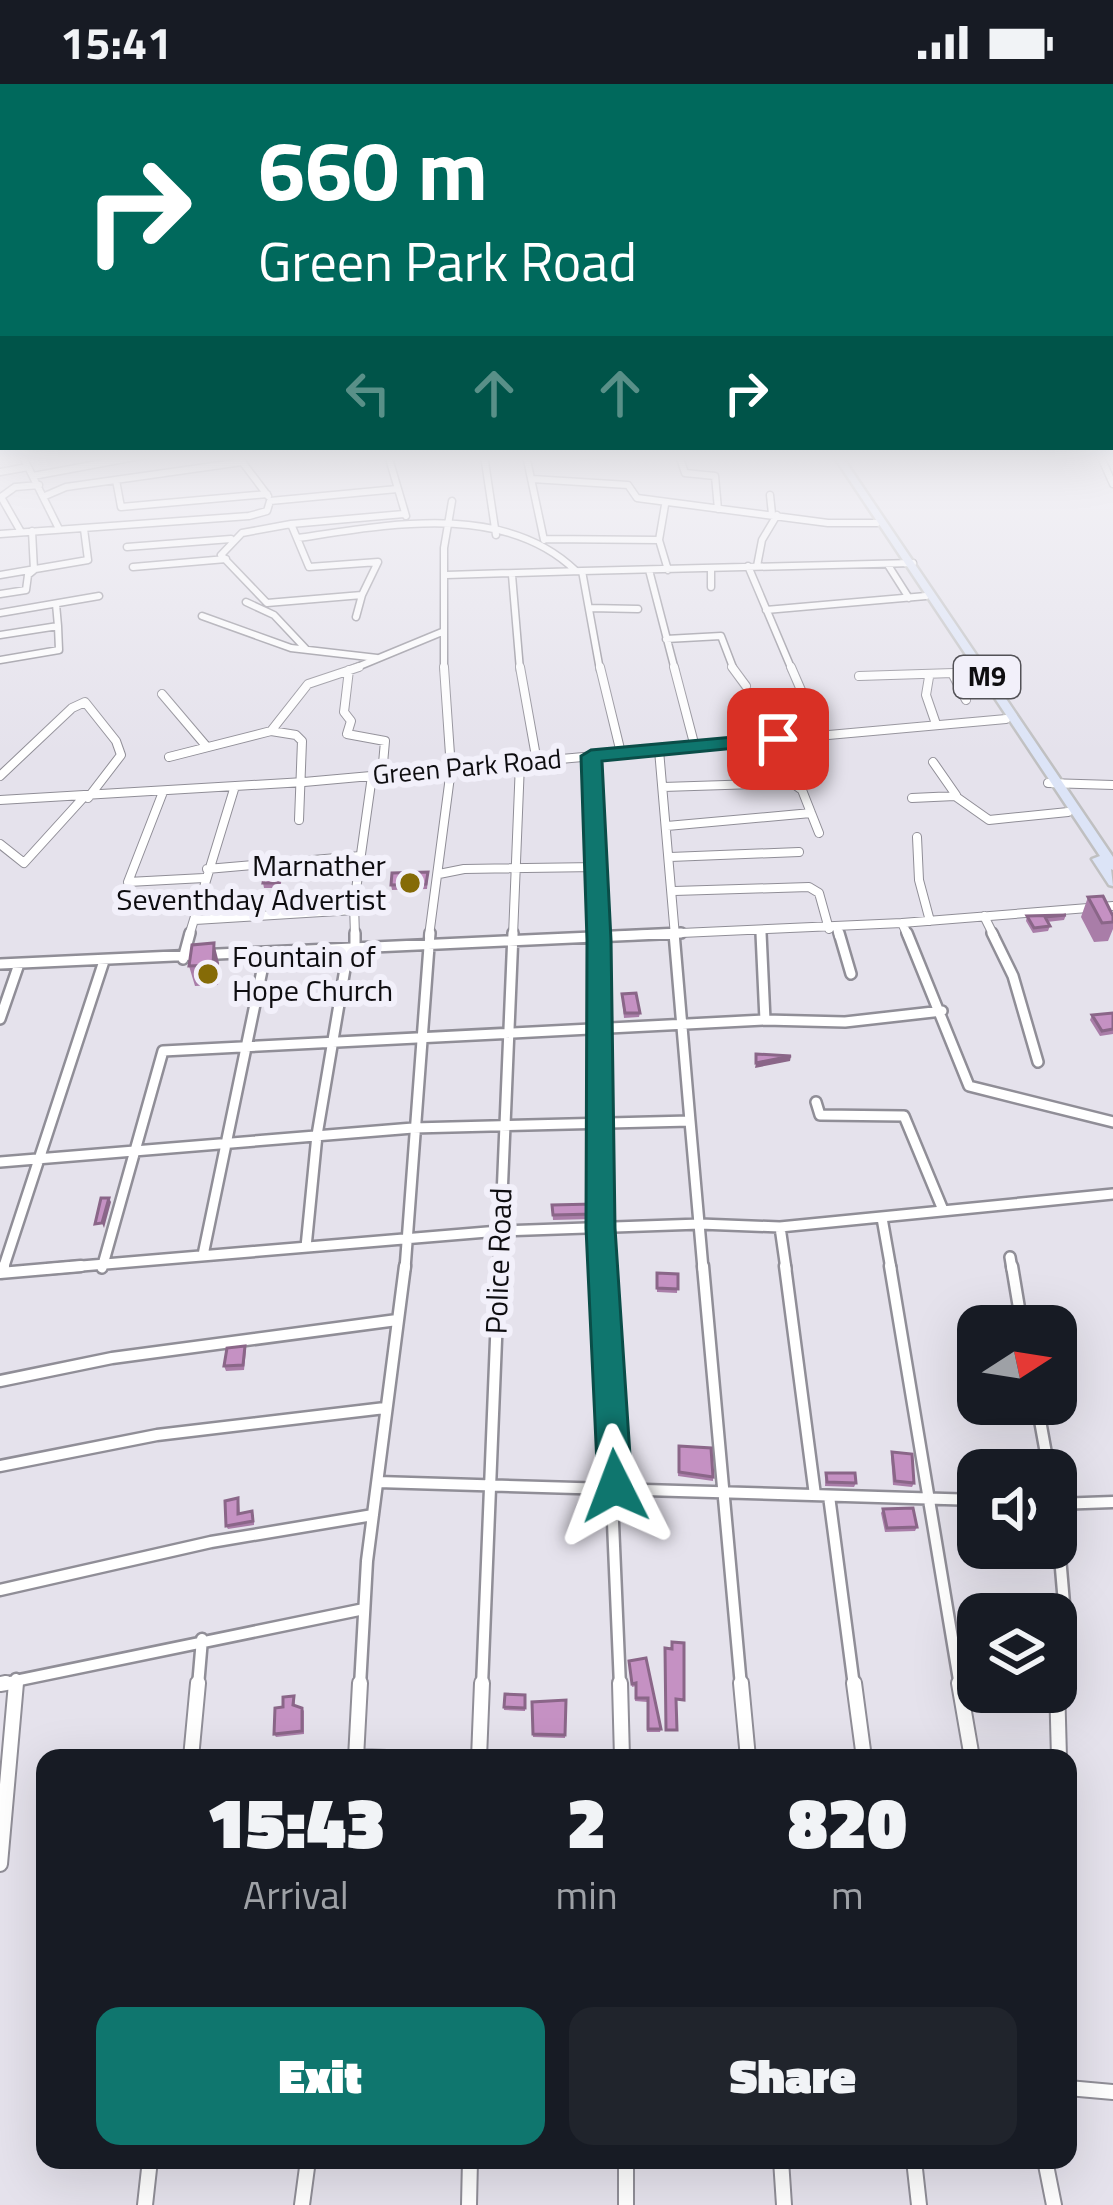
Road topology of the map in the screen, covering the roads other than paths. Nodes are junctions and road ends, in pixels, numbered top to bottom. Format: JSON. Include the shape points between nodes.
{"nodes":[{"id":1,"x":33,"y":554,"type":"edge"},
{"id":2,"x":87,"y":554,"type":"edge"},
{"id":3,"x":223,"y":554,"type":"edge"},
{"id":4,"x":304,"y":554,"type":"edge"},
{"id":5,"x":447,"y":554,"type":"edge"},
{"id":6,"x":561,"y":554,"type":"edge"},
{"id":7,"x":663,"y":554,"type":"edge"},
{"id":8,"x":757,"y":554,"type":"edge"},
{"id":9,"x":901,"y":554,"type":"edge"},
{"id":10,"x":902,"y":554,"type":"edge"},
{"id":11,"x":226,"y":559,"type":"junction"},
{"id":12,"x":909,"y":564,"type":"junction"},
{"id":13,"x":887,"y":565,"type":"junction"},
{"id":14,"x":753,"y":566,"type":"junction"},
{"id":15,"x":133,"y":567,"type":"dead end"},
{"id":16,"x":711,"y":568,"type":"junction"},
{"id":17,"x":34,"y":570,"type":"junction"},
{"id":18,"x":649,"y":570,"type":"junction"},
{"id":19,"x":668,"y":570,"type":"junction"},
{"id":20,"x":579,"y":571,"type":"junction"},
{"id":21,"x":446,"y":574,"type":"junction"},
{"id":22,"x":0,"y":575,"type":"edge"},
{"id":23,"x":512,"y":575,"type":"junction"},
{"id":24,"x":712,"y":587,"type":"dead end"},
{"id":25,"x":0,"y":594,"type":"edge"},
{"id":26,"x":362,"y":595,"type":"junction"},
{"id":27,"x":99,"y":596,"type":"dead end"},
{"id":28,"x":926,"y":596,"type":"junction"},
{"id":29,"x":909,"y":598,"type":"junction"},
{"id":30,"x":246,"y":602,"type":"dead end"},
{"id":31,"x":267,"y":603,"type":"junction"},
{"id":32,"x":56,"y":604,"type":"junction"},
{"id":33,"x":590,"y":608,"type":"junction"},
{"id":34,"x":638,"y":609,"type":"dead end"},
{"id":35,"x":766,"y":610,"type":"junction"},
{"id":36,"x":0,"y":613,"type":"edge"},
{"id":37,"x":202,"y":616,"type":"dead end"},
{"id":38,"x":356,"y":617,"type":"dead end"},
{"id":39,"x":58,"y":626,"type":"junction"},
{"id":40,"x":291,"y":628,"type":"dead end"},
{"id":41,"x":442,"y":632,"type":"junction"},
{"id":42,"x":0,"y":635,"type":"edge"},
{"id":43,"x":666,"y":639,"type":"junction"},
{"id":44,"x":306,"y":649,"type":"junction"},
{"id":45,"x":382,"y":659,"type":"junction"},
{"id":46,"x":0,"y":660,"type":"edge"},
{"id":47,"x":350,"y":670,"type":"junction"},
{"id":48,"x":980,"y":673,"type":"junction"},
{"id":49,"x":953,"y":675,"type":"junction"},
{"id":50,"x":859,"y":676,"type":"dead end"},
{"id":51,"x":929,"y":677,"type":"junction"},
{"id":52,"x":746,"y":686,"type":"dead end"},
{"id":53,"x":162,"y":694,"type":"dead end"},
{"id":54,"x":966,"y":700,"type":"dead end"},
{"id":55,"x":1006,"y":719,"type":"junction"},
{"id":56,"x":936,"y":724,"type":"junction"},
{"id":57,"x":271,"y":731,"type":"junction"},
{"id":58,"x":820,"y":734,"type":"junction"},
{"id":59,"x":207,"y":747,"type":"junction"},
{"id":60,"x":695,"y":747,"type":"junction"},
{"id":61,"x":659,"y":750,"type":"junction"},
{"id":62,"x":621,"y":753,"type":"junction"},
{"id":63,"x":591,"y":756,"type":"junction"},
{"id":64,"x":169,"y":757,"type":"dead end"},
{"id":65,"x":537,"y":762,"type":"junction"},
{"id":66,"x":933,"y":762,"type":"dead end"},
{"id":67,"x":520,"y":763,"type":"junction"},
{"id":68,"x":451,"y":769,"type":"junction"},
{"id":69,"x":377,"y":775,"type":"junction"},
{"id":70,"x":0,"y":776,"type":"edge"},
{"id":71,"x":304,"y":782,"type":"junction"},
{"id":72,"x":1053,"y":783,"type":"junction"},
{"id":73,"x":1113,"y":784,"type":"edge"},
{"id":74,"x":235,"y":786,"type":"junction"},
{"id":75,"x":663,"y":787,"type":"junction"},
{"id":76,"x":163,"y":792,"type":"junction"},
{"id":77,"x":86,"y":798,"type":"junction"},
{"id":78,"x":912,"y":798,"type":"dead end"},
{"id":79,"x":959,"y":799,"type":"junction"},
{"id":80,"x":0,"y":800,"type":"edge"},
{"id":81,"x":1068,"y":812,"type":"junction"},
{"id":82,"x":811,"y":813,"type":"junction"},
{"id":83,"x":299,"y":820,"type":"dead end"},
{"id":84,"x":667,"y":826,"type":"junction"},
{"id":85,"x":819,"y":833,"type":"dead end"},
{"id":86,"x":916,"y":837,"type":"dead end"},
{"id":87,"x":1090,"y":838,"type":"junction"},
{"id":88,"x":0,"y":844,"type":"edge"},
{"id":89,"x":799,"y":852,"type":"dead end"},
{"id":90,"x":360,"y":856,"type":"junction"},
{"id":91,"x":670,"y":857,"type":"junction"},
{"id":92,"x":1113,"y":866,"type":"edge"},
{"id":93,"x":517,"y":867,"type":"junction"},
{"id":94,"x":597,"y":867,"type":"junction"},
{"id":95,"x":205,"y":873,"type":"junction"},
{"id":96,"x":439,"y":874,"type":"junction"},
{"id":97,"x":1113,"y":883,"type":"edge"},
{"id":98,"x":674,"y":891,"type":"junction"},
{"id":99,"x":1113,"y":906,"type":"edge"},
{"id":100,"x":354,"y":910,"type":"junction"},
{"id":101,"x":984,"y":916,"type":"junction"},
{"id":102,"x":195,"y":920,"type":"junction"},
{"id":103,"x":930,"y":921,"type":"junction"},
{"id":104,"x":902,"y":923,"type":"junction"},
{"id":105,"x":833,"y":929,"type":"junction"},
{"id":106,"x":761,"y":932,"type":"junction"},
{"id":107,"x":672,"y":936,"type":"junction"},
{"id":108,"x":599,"y":940,"type":"junction"},
{"id":109,"x":514,"y":943,"type":"junction"},
{"id":110,"x":428,"y":946,"type":"junction"},
{"id":111,"x":351,"y":950,"type":"junction"},
{"id":112,"x":265,"y":956,"type":"junction"},
{"id":113,"x":183,"y":959,"type":"junction"},
{"id":114,"x":104,"y":961,"type":"junction"},
{"id":115,"x":0,"y":964,"type":"edge"},
{"id":116,"x":20,"y":964,"type":"junction"},
{"id":117,"x":851,"y":974,"type":"dead end"},
{"id":118,"x":942,"y":1011,"type":"junction"},
{"id":119,"x":0,"y":1019,"type":"edge"},
{"id":120,"x":765,"y":1020,"type":"junction"},
{"id":121,"x":681,"y":1025,"type":"junction"},
{"id":122,"x":598,"y":1029,"type":"junction"},
{"id":123,"x":510,"y":1033,"type":"junction"},
{"id":124,"x":422,"y":1034,"type":"junction"},
{"id":125,"x":334,"y":1042,"type":"junction"},
{"id":126,"x":249,"y":1045,"type":"junction"},
{"id":127,"x":1038,"y":1062,"type":"dead end"},
{"id":128,"x":816,"y":1102,"type":"dead end"},
{"id":129,"x":690,"y":1121,"type":"junction"},
{"id":130,"x":1113,"y":1122,"type":"edge"},
{"id":131,"x":600,"y":1123,"type":"junction"},
{"id":132,"x":505,"y":1125,"type":"junction"},
{"id":133,"x":413,"y":1128,"type":"junction"},
{"id":134,"x":317,"y":1135,"type":"junction"},
{"id":135,"x":227,"y":1142,"type":"junction"},
{"id":136,"x":134,"y":1150,"type":"junction"},
{"id":137,"x":37,"y":1159,"type":"junction"},
{"id":138,"x":0,"y":1162,"type":"edge"},
{"id":139,"x":1113,"y":1194,"type":"edge"},
{"id":140,"x":943,"y":1210,"type":"junction"},
{"id":141,"x":882,"y":1218,"type":"junction"},
{"id":142,"x":700,"y":1224,"type":"junction"},
{"id":143,"x":780,"y":1227,"type":"junction"},
{"id":144,"x":600,"y":1228,"type":"junction"},
{"id":145,"x":499,"y":1231,"type":"junction"},
{"id":146,"x":409,"y":1239,"type":"junction"},
{"id":147,"x":306,"y":1247,"type":"junction"},
{"id":148,"x":203,"y":1256,"type":"junction"},
{"id":149,"x":1010,"y":1257,"type":"dead end"},
{"id":150,"x":102,"y":1268,"type":"junction"},
{"id":151,"x":1,"y":1273,"type":"edge"},
{"id":152,"x":1018,"y":1305,"type":"edge"},
{"id":153,"x":397,"y":1320,"type":"junction"},
{"id":154,"x":0,"y":1382,"type":"edge"},
{"id":155,"x":385,"y":1408,"type":"junction"},
{"id":156,"x":0,"y":1466,"type":"edge"},
{"id":157,"x":378,"y":1482,"type":"junction"},
{"id":158,"x":492,"y":1484,"type":"junction"},
{"id":159,"x":615,"y":1486,"type":"junction"},
{"id":160,"x":726,"y":1492,"type":"junction"},
{"id":161,"x":822,"y":1495,"type":"junction"},
{"id":162,"x":927,"y":1497,"type":"junction"},
{"id":163,"x":957,"y":1499,"type":"edge"},
{"id":164,"x":1113,"y":1502,"type":"edge"},
{"id":165,"x":1077,"y":1505,"type":"edge"},
{"id":166,"x":373,"y":1515,"type":"junction"},
{"id":167,"x":1061,"y":1569,"type":"edge"},
{"id":168,"x":0,"y":1590,"type":"edge"},
{"id":169,"x":364,"y":1609,"type":"junction"},
{"id":170,"x":202,"y":1640,"type":"junction"},
{"id":171,"x":16,"y":1679,"type":"junction"},
{"id":172,"x":0,"y":1684,"type":"edge"},
{"id":173,"x":192,"y":1749,"type":"edge"},
{"id":174,"x":356,"y":1749,"type":"edge"},
{"id":175,"x":478,"y":1749,"type":"edge"},
{"id":176,"x":622,"y":1749,"type":"edge"},
{"id":177,"x":747,"y":1749,"type":"edge"},
{"id":178,"x":864,"y":1749,"type":"edge"},
{"id":179,"x":970,"y":1749,"type":"edge"},
{"id":180,"x":1059,"y":1749,"type":"edge"},
{"id":181,"x":0,"y":1864,"type":"edge"},
{"id":182,"x":1077,"y":2090,"type":"edge"},
{"id":183,"x":1113,"y":2092,"type":"edge"},
{"id":184,"x":149,"y":2169,"type":"edge"},
{"id":185,"x":307,"y":2169,"type":"edge"},
{"id":186,"x":470,"y":2169,"type":"edge"},
{"id":187,"x":626,"y":2169,"type":"edge"},
{"id":188,"x":782,"y":2169,"type":"edge"},
{"id":189,"x":915,"y":2169,"type":"edge"},
{"id":190,"x":1047,"y":2169,"type":"edge"},
{"id":191,"x":145,"y":2205,"type":"edge"},
{"id":192,"x":302,"y":2205,"type":"edge"},
{"id":193,"x":469,"y":2205,"type":"edge"},
{"id":194,"x":626,"y":2205,"type":"edge"},
{"id":195,"x":784,"y":2205,"type":"edge"},
{"id":196,"x":919,"y":2205,"type":"edge"},
{"id":197,"x":1054,"y":2205,"type":"edge"}],
"edges":[{"from":1,"to":17,"type":"street"},
{"from":2,"to":17,"type":"street"},
{"from":3,"to":11,"type":"street"},
{"from":4,"to":26,"type":"street","via":[[309,567],[378,562]]},
{"from":5,"to":21,"type":"street"},
{"from":6,"to":20,"type":"street"},
{"from":7,"to":19,"type":"street"},
{"from":8,"to":14,"type":"street"},
{"from":9,"to":12,"type":"main road","number":"M9"},
{"from":10,"to":12,"type":"main road","number":"M9"},
{"from":11,"to":15,"type":"street"},
{"from":11,"to":31,"type":"street"},
{"from":12,"to":13,"type":"street"},
{"from":12,"to":28,"type":"main road","number":"M9"},
{"from":12,"to":48,"type":"main road","number":"M9"},
{"from":13,"to":14,"type":"street"},
{"from":13,"to":29,"type":"street"},
{"from":14,"to":16,"type":"street"},
{"from":14,"to":35,"type":"street"},
{"from":16,"to":19,"type":"street"},
{"from":16,"to":24,"type":"street"},
{"from":17,"to":22,"type":"street"},
{"from":17,"to":25,"type":"street","via":[[26,590]]},
{"from":18,"to":19,"type":"street"},
{"from":18,"to":20,"type":"street"},
{"from":18,"to":43,"type":"street"},
{"from":20,"to":23,"type":"street"},
{"from":20,"to":33,"type":"street"},
{"from":21,"to":23,"type":"street"},
{"from":21,"to":41,"type":"street"},
{"from":23,"to":65,"type":"street"},
{"from":26,"to":31,"type":"street"},
{"from":26,"to":38,"type":"street"},
{"from":27,"to":32,"type":"street"},
{"from":28,"to":29,"type":"street"},
{"from":28,"to":48,"type":"main road","number":"M9"},
{"from":29,"to":35,"type":"street"},
{"from":30,"to":44,"type":"street","via":[[274,616]]},
{"from":31,"to":40,"type":"street"},
{"from":32,"to":36,"type":"street"},
{"from":32,"to":39,"type":"street"},
{"from":33,"to":34,"type":"street"},
{"from":33,"to":62,"type":"street"},
{"from":35,"to":58,"type":"street"},
{"from":37,"to":44,"type":"street"},
{"from":39,"to":42,"type":"street"},
{"from":39,"to":46,"type":"street","via":[[59,650]]},
{"from":41,"to":45,"type":"street"},
{"from":41,"to":68,"type":"street"},
{"from":43,"to":52,"type":"street","via":[[721,636]]},
{"from":43,"to":60,"type":"street"},
{"from":44,"to":45,"type":"street"},
{"from":45,"to":47,"type":"street"},
{"from":47,"to":57,"type":"street","via":[[308,684]]},
{"from":47,"to":69,"type":"street","via":[[347,734],[385,741]]},
{"from":48,"to":49,"type":"street"},
{"from":48,"to":55,"type":"main road","number":"M9"},
{"from":48,"to":72,"type":"main road","number":"M9"},
{"from":49,"to":51,"type":"street"},
{"from":49,"to":54,"type":"street"},
{"from":50,"to":51,"type":"street"},
{"from":51,"to":56,"type":"street"},
{"from":53,"to":59,"type":"street"},
{"from":55,"to":56,"type":"street","name":"Green Park Road"},
{"from":55,"to":72,"type":"main road","number":"M9"},
{"from":56,"to":58,"type":"street","name":"Green Park Road"},
{"from":57,"to":59,"type":"street"},
{"from":57,"to":71,"type":"street","via":[[299,736]]},
{"from":58,"to":60,"type":"street","name":"Green Park Road"},
{"from":59,"to":64,"type":"street"},
{"from":60,"to":61,"type":"street","name":"Green Park Road"},
{"from":61,"to":62,"type":"street","name":"Green Park Road"},
{"from":61,"to":75,"type":"street"},
{"from":62,"to":63,"type":"street","name":"Green Park Road"},
{"from":63,"to":65,"type":"street","name":"Green Park Road"},
{"from":63,"to":94,"type":"street"},
{"from":65,"to":67,"type":"street","name":"Green Park Road"},
{"from":66,"to":79,"type":"street"},
{"from":67,"to":68,"type":"street","name":"Green Park Road"},
{"from":67,"to":93,"type":"street","name":"Police Road"},
{"from":68,"to":69,"type":"street","name":"Green Park Road"},
{"from":68,"to":96,"type":"street"},
{"from":69,"to":71,"type":"street","name":"Green Park Road"},
{"from":69,"to":90,"type":"street"},
{"from":70,"to":77,"type":"street","via":[[85,702],[121,755]]},
{"from":71,"to":74,"type":"street","name":"Green Park Road"},
{"from":71,"to":83,"type":"street"},
{"from":72,"to":73,"type":"street"},
{"from":72,"to":81,"type":"main road","number":"M9"},
{"from":72,"to":87,"type":"main road","number":"M9"},
{"from":74,"to":76,"type":"street","name":"Green Park Road"},
{"from":74,"to":95,"type":"street"},
{"from":75,"to":82,"type":"street","via":[[792,782]]},
{"from":75,"to":84,"type":"street"},
{"from":76,"to":77,"type":"street","name":"Green Park Road"},
{"from":76,"to":95,"type":"street","via":[[128,882]]},
{"from":77,"to":80,"type":"street","name":"Green Park Road"},
{"from":77,"to":88,"type":"street","via":[[24,863]]},
{"from":78,"to":79,"type":"street"},
{"from":79,"to":81,"type":"street","via":[[989,820]]},
{"from":81,"to":87,"type":"main road","number":"M9"},
{"from":82,"to":84,"type":"street"},
{"from":82,"to":85,"type":"street"},
{"from":84,"to":91,"type":"street"},
{"from":86,"to":103,"type":"street"},
{"from":87,"to":92,"type":"main road","number":"M9"},
{"from":87,"to":97,"type":"main road","number":"M9"},
{"from":89,"to":91,"type":"street"},
{"from":90,"to":95,"type":"street"},
{"from":90,"to":100,"type":"street"},
{"from":91,"to":98,"type":"street"},
{"from":93,"to":94,"type":"street"},
{"from":93,"to":96,"type":"street"},
{"from":93,"to":109,"type":"street","name":"Police Road"},
{"from":94,"to":108,"type":"street"},
{"from":95,"to":102,"type":"street"},
{"from":96,"to":110,"type":"street"},
{"from":98,"to":105,"type":"street","via":[[809,887]]},
{"from":98,"to":107,"type":"street"},
{"from":99,"to":101,"type":"street"},
{"from":100,"to":102,"type":"street"},
{"from":100,"to":111,"type":"street"},
{"from":101,"to":103,"type":"street"},
{"from":101,"to":127,"type":"street"},
{"from":102,"to":113,"type":"street"},
{"from":103,"to":104,"type":"street"},
{"from":104,"to":105,"type":"street"},
{"from":104,"to":118,"type":"street"},
{"from":105,"to":106,"type":"street"},
{"from":105,"to":117,"type":"street"},
{"from":106,"to":107,"type":"street"},
{"from":106,"to":120,"type":"street"},
{"from":107,"to":108,"type":"street"},
{"from":107,"to":121,"type":"street"},
{"from":108,"to":109,"type":"street"},
{"from":108,"to":122,"type":"street"},
{"from":109,"to":110,"type":"street"},
{"from":109,"to":123,"type":"street","name":"Police Road"},
{"from":110,"to":111,"type":"street"},
{"from":110,"to":124,"type":"street"},
{"from":111,"to":112,"type":"street"},
{"from":111,"to":125,"type":"street"},
{"from":112,"to":113,"type":"street"},
{"from":112,"to":126,"type":"street"},
{"from":113,"to":114,"type":"street"},
{"from":114,"to":116,"type":"street"},
{"from":114,"to":137,"type":"street"},
{"from":115,"to":116,"type":"street"},
{"from":116,"to":119,"type":"street"},
{"from":118,"to":120,"type":"street","via":[[845,1022]]},
{"from":118,"to":130,"type":"street","via":[[974,1090]]},
{"from":120,"to":121,"type":"street"},
{"from":121,"to":122,"type":"street"},
{"from":121,"to":129,"type":"street"},
{"from":122,"to":123,"type":"street"},
{"from":122,"to":131,"type":"street"},
{"from":123,"to":124,"type":"street"},
{"from":123,"to":132,"type":"street","name":"Police Road"},
{"from":124,"to":125,"type":"street"},
{"from":124,"to":133,"type":"street"},
{"from":125,"to":126,"type":"street"},
{"from":125,"to":134,"type":"street"},
{"from":126,"to":135,"type":"street"},
{"from":126,"to":136,"type":"street","via":[[163,1051]]},
{"from":128,"to":140,"type":"street","via":[[820,1115],[904,1116]]},
{"from":129,"to":131,"type":"street"},
{"from":129,"to":142,"type":"street"},
{"from":131,"to":132,"type":"street"},
{"from":131,"to":144,"type":"street"},
{"from":132,"to":133,"type":"street"},
{"from":132,"to":145,"type":"street","name":"Police Road"},
{"from":133,"to":134,"type":"street"},
{"from":133,"to":146,"type":"street"},
{"from":134,"to":135,"type":"street"},
{"from":134,"to":147,"type":"street"},
{"from":135,"to":136,"type":"street"},
{"from":135,"to":148,"type":"street"},
{"from":136,"to":137,"type":"street"},
{"from":136,"to":150,"type":"street"},
{"from":137,"to":138,"type":"street"},
{"from":137,"to":151,"type":"street"},
{"from":139,"to":140,"type":"street"},
{"from":140,"to":141,"type":"street"},
{"from":141,"to":143,"type":"street"},
{"from":141,"to":162,"type":"street"},
{"from":142,"to":143,"type":"street"},
{"from":142,"to":144,"type":"street"},
{"from":142,"to":160,"type":"street"},
{"from":143,"to":161,"type":"street"},
{"from":144,"to":145,"type":"street"},
{"from":144,"to":159,"type":"street"},
{"from":145,"to":146,"type":"street"},
{"from":145,"to":158,"type":"street","name":"Police Road"},
{"from":146,"to":147,"type":"street"},
{"from":146,"to":153,"type":"street"},
{"from":147,"to":148,"type":"street"},
{"from":148,"to":150,"type":"street"},
{"from":149,"to":152,"type":"street"},
{"from":150,"to":151,"type":"street"},
{"from":153,"to":154,"type":"street","via":[[112,1358]]},
{"from":153,"to":155,"type":"street"},
{"from":155,"to":156,"type":"street","via":[[158,1435]]},
{"from":155,"to":157,"type":"street"},
{"from":157,"to":158,"type":"street"},
{"from":157,"to":166,"type":"street"},
{"from":158,"to":159,"type":"street"},
{"from":158,"to":175,"type":"street","name":"Police Road"},
{"from":159,"to":160,"type":"street"},
{"from":159,"to":176,"type":"street"},
{"from":160,"to":161,"type":"street"},
{"from":160,"to":177,"type":"street"},
{"from":161,"to":162,"type":"street"},
{"from":161,"to":178,"type":"street"},
{"from":162,"to":163,"type":"street"},
{"from":162,"to":179,"type":"street"},
{"from":164,"to":165,"type":"street"},
{"from":166,"to":168,"type":"street"},
{"from":166,"to":169,"type":"street"},
{"from":167,"to":180,"type":"street"},
{"from":169,"to":170,"type":"street"},
{"from":169,"to":174,"type":"street"},
{"from":170,"to":171,"type":"street"},
{"from":170,"to":173,"type":"street"},
{"from":171,"to":172,"type":"street"},
{"from":171,"to":181,"type":"street"},
{"from":182,"to":183,"type":"street"},
{"from":184,"to":191,"type":"street"},
{"from":185,"to":192,"type":"street"},
{"from":186,"to":193,"type":"street"},
{"from":187,"to":194,"type":"street"},
{"from":188,"to":195,"type":"street"},
{"from":189,"to":196,"type":"street"},
{"from":190,"to":197,"type":"street"}]}
